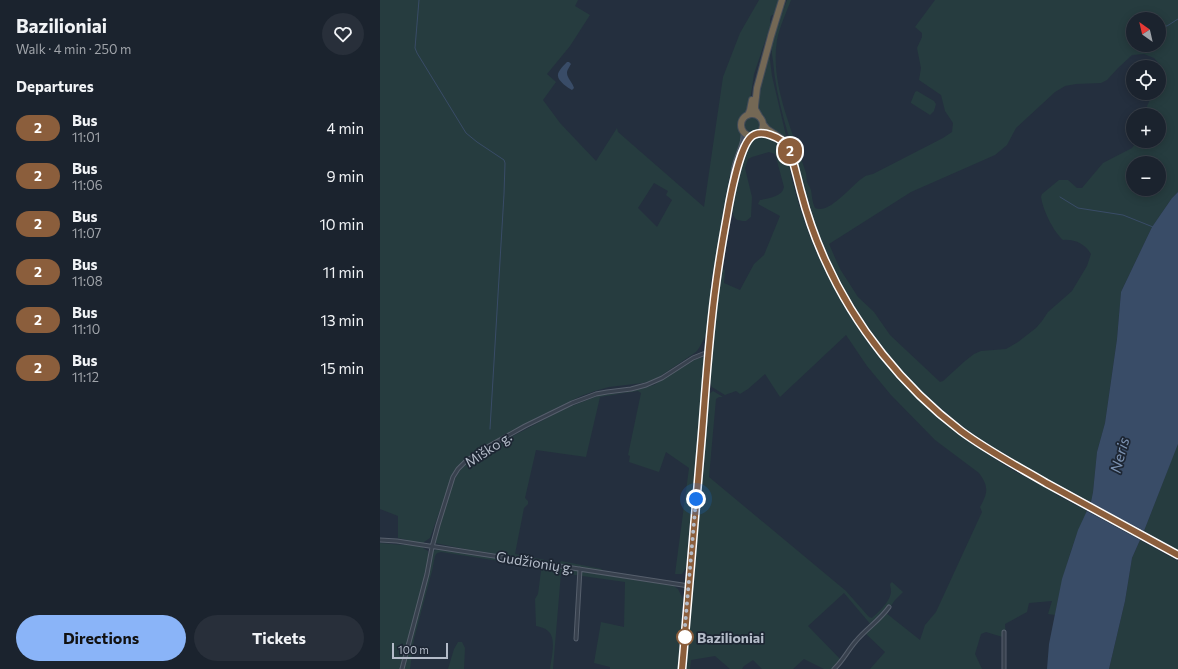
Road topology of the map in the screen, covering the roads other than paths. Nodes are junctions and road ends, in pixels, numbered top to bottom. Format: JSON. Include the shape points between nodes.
{"nodes":[{"id":1,"x":782,"y":0,"type":"edge"},
{"id":2,"x":771,"y":36,"type":"junction"},
{"id":3,"x":748,"y":115,"type":"junction"},
{"id":4,"x":759,"y":116,"type":"junction"},
{"id":5,"x":763,"y":124,"type":"junction"},
{"id":6,"x":743,"y":130,"type":"junction"},
{"id":7,"x":755,"y":135,"type":"junction"},
{"id":8,"x":786,"y":144,"type":"junction"},
{"id":9,"x":732,"y":187,"type":"junction"},
{"id":10,"x":709,"y":354,"type":"junction"},
{"id":11,"x":380,"y":540,"type":"edge"},
{"id":12,"x":432,"y":547,"type":"junction"},
{"id":13,"x":1178,"y":555,"type":"edge"},
{"id":14,"x":580,"y":569,"type":"junction"},
{"id":15,"x":689,"y":586,"type":"junction"},
{"id":16,"x":889,"y":607,"type":"dead end"},
{"id":17,"x":1004,"y":632,"type":"dead end"},
{"id":18,"x":576,"y":639,"type":"dead end"},
{"id":19,"x":402,"y":669,"type":"edge"},
{"id":20,"x":682,"y":669,"type":"edge"},
{"id":21,"x":834,"y":669,"type":"edge"},
{"id":22,"x":1004,"y":669,"type":"edge"}],
"edges":[{"from":1,"to":2,"type":"highway"},
{"from":2,"to":3,"type":"highway","via":[[757,72]]},
{"from":2,"to":4,"type":"highway","via":[[757,88],[755,109]]},
{"from":3,"to":4,"type":"highway"},
{"from":3,"to":6,"type":"highway","via":[[742,120]]},
{"from":4,"to":5,"type":"highway"},
{"from":5,"to":7,"type":"highway","via":[[761,131]]},
{"from":5,"to":8,"type":"highway"},
{"from":6,"to":7,"type":"highway","via":[[747,134]]},
{"from":6,"to":9,"type":"main road","via":[[744,140],[735,166]]},
{"from":7,"to":8,"type":"highway","via":[[767,134]]},
{"from":7,"to":9,"type":"main road","via":[[748,140]]},
{"from":8,"to":13,"type":"highway","via":[[808,215],[826,261],[848,304],[884,355],[920,395],[961,430],[1004,459]]},
{"from":9,"to":10,"type":"main road","via":[[716,284]]},
{"from":10,"to":12,"type":"street","name":"Miško g.","via":[[693,358],[646,385],[596,394],[572,403],[482,450],[465,462],[453,477]]},
{"from":10,"to":15,"type":"main road"},
{"from":11,"to":12,"type":"street","name":"Gudžionių g."},
{"from":12,"to":14,"type":"street","name":"Gudžionių g."},
{"from":12,"to":19,"type":"street","name":"Miško g."},
{"from":14,"to":15,"type":"street","name":"Gudžionių g."},
{"from":14,"to":18,"type":"street"},
{"from":15,"to":20,"type":"main road"},
{"from":16,"to":21,"type":"street","via":[[855,642]]},
{"from":17,"to":22,"type":"street"}]}
